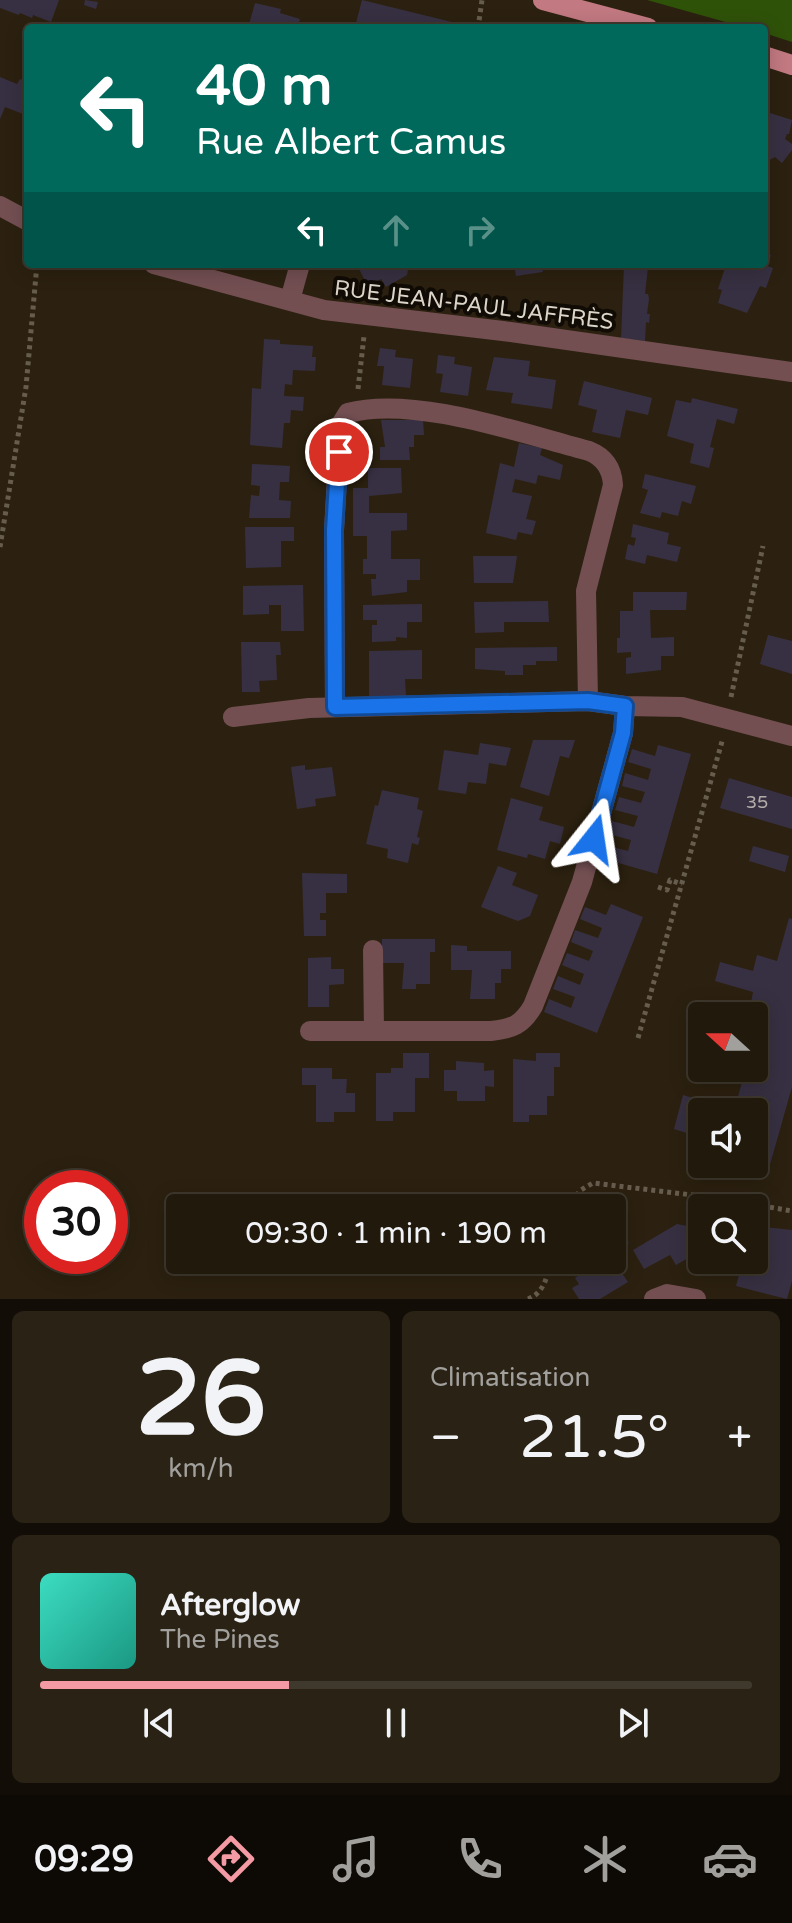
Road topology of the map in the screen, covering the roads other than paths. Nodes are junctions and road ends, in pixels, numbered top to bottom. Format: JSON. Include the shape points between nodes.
{"nodes":[{"id":1,"x":543,"y":0,"type":"edge"},
{"id":2,"x":633,"y":24,"type":"edge"},
{"id":3,"x":768,"y":57,"type":"edge"},
{"id":4,"x":792,"y":65,"type":"edge"},
{"id":5,"x":0,"y":206,"type":"edge"},
{"id":6,"x":24,"y":219,"type":"edge"},
{"id":7,"x":169,"y":268,"type":"edge"},
{"id":8,"x":299,"y":268,"type":"edge"},
{"id":9,"x":290,"y":300,"type":"junction"},
{"id":10,"x":792,"y":372,"type":"edge"},
{"id":11,"x":588,"y":701,"type":"junction"},
{"id":12,"x":625,"y":706,"type":"junction"},
{"id":13,"x":335,"y":707,"type":"junction"},
{"id":14,"x":233,"y":717,"type":"dead end"},
{"id":15,"x":792,"y":736,"type":"edge"},
{"id":16,"x":373,"y":950,"type":"dead end"},
{"id":17,"x":310,"y":1031,"type":"dead end"},
{"id":18,"x":374,"y":1031,"type":"junction"},
{"id":19,"x":654,"y":1299,"type":"edge"},
{"id":20,"x":696,"y":1299,"type":"edge"}],
"edges":[{"from":1,"to":2,"type":"main road"},
{"from":3,"to":4,"type":"main road"},
{"from":5,"to":6,"type":"street"},
{"from":7,"to":9,"type":"street","name":"RUE JEAN-PAUL JAFFRÈS"},
{"from":8,"to":9,"type":"street"},
{"from":9,"to":10,"type":"street","name":"RUE JEAN-PAUL JAFFRÈS","via":[[324,310]]},
{"from":11,"to":12,"type":"street"},
{"from":11,"to":13,"type":"street"},
{"from":11,"to":13,"type":"street","via":[[586,591],[613,485],[606,462],[589,451],[435,411],[356,411],[348,413],[340,426],[334,530]]},
{"from":12,"to":15,"type":"street","via":[[682,707]]},
{"from":12,"to":18,"type":"street","via":[[623,733],[582,882],[524,1020],[511,1029],[491,1031]]},
{"from":13,"to":14,"type":"street"},
{"from":16,"to":18,"type":"street"},
{"from":17,"to":18,"type":"street"},
{"from":19,"to":20,"type":"street","via":[[667,1294]]}]}
